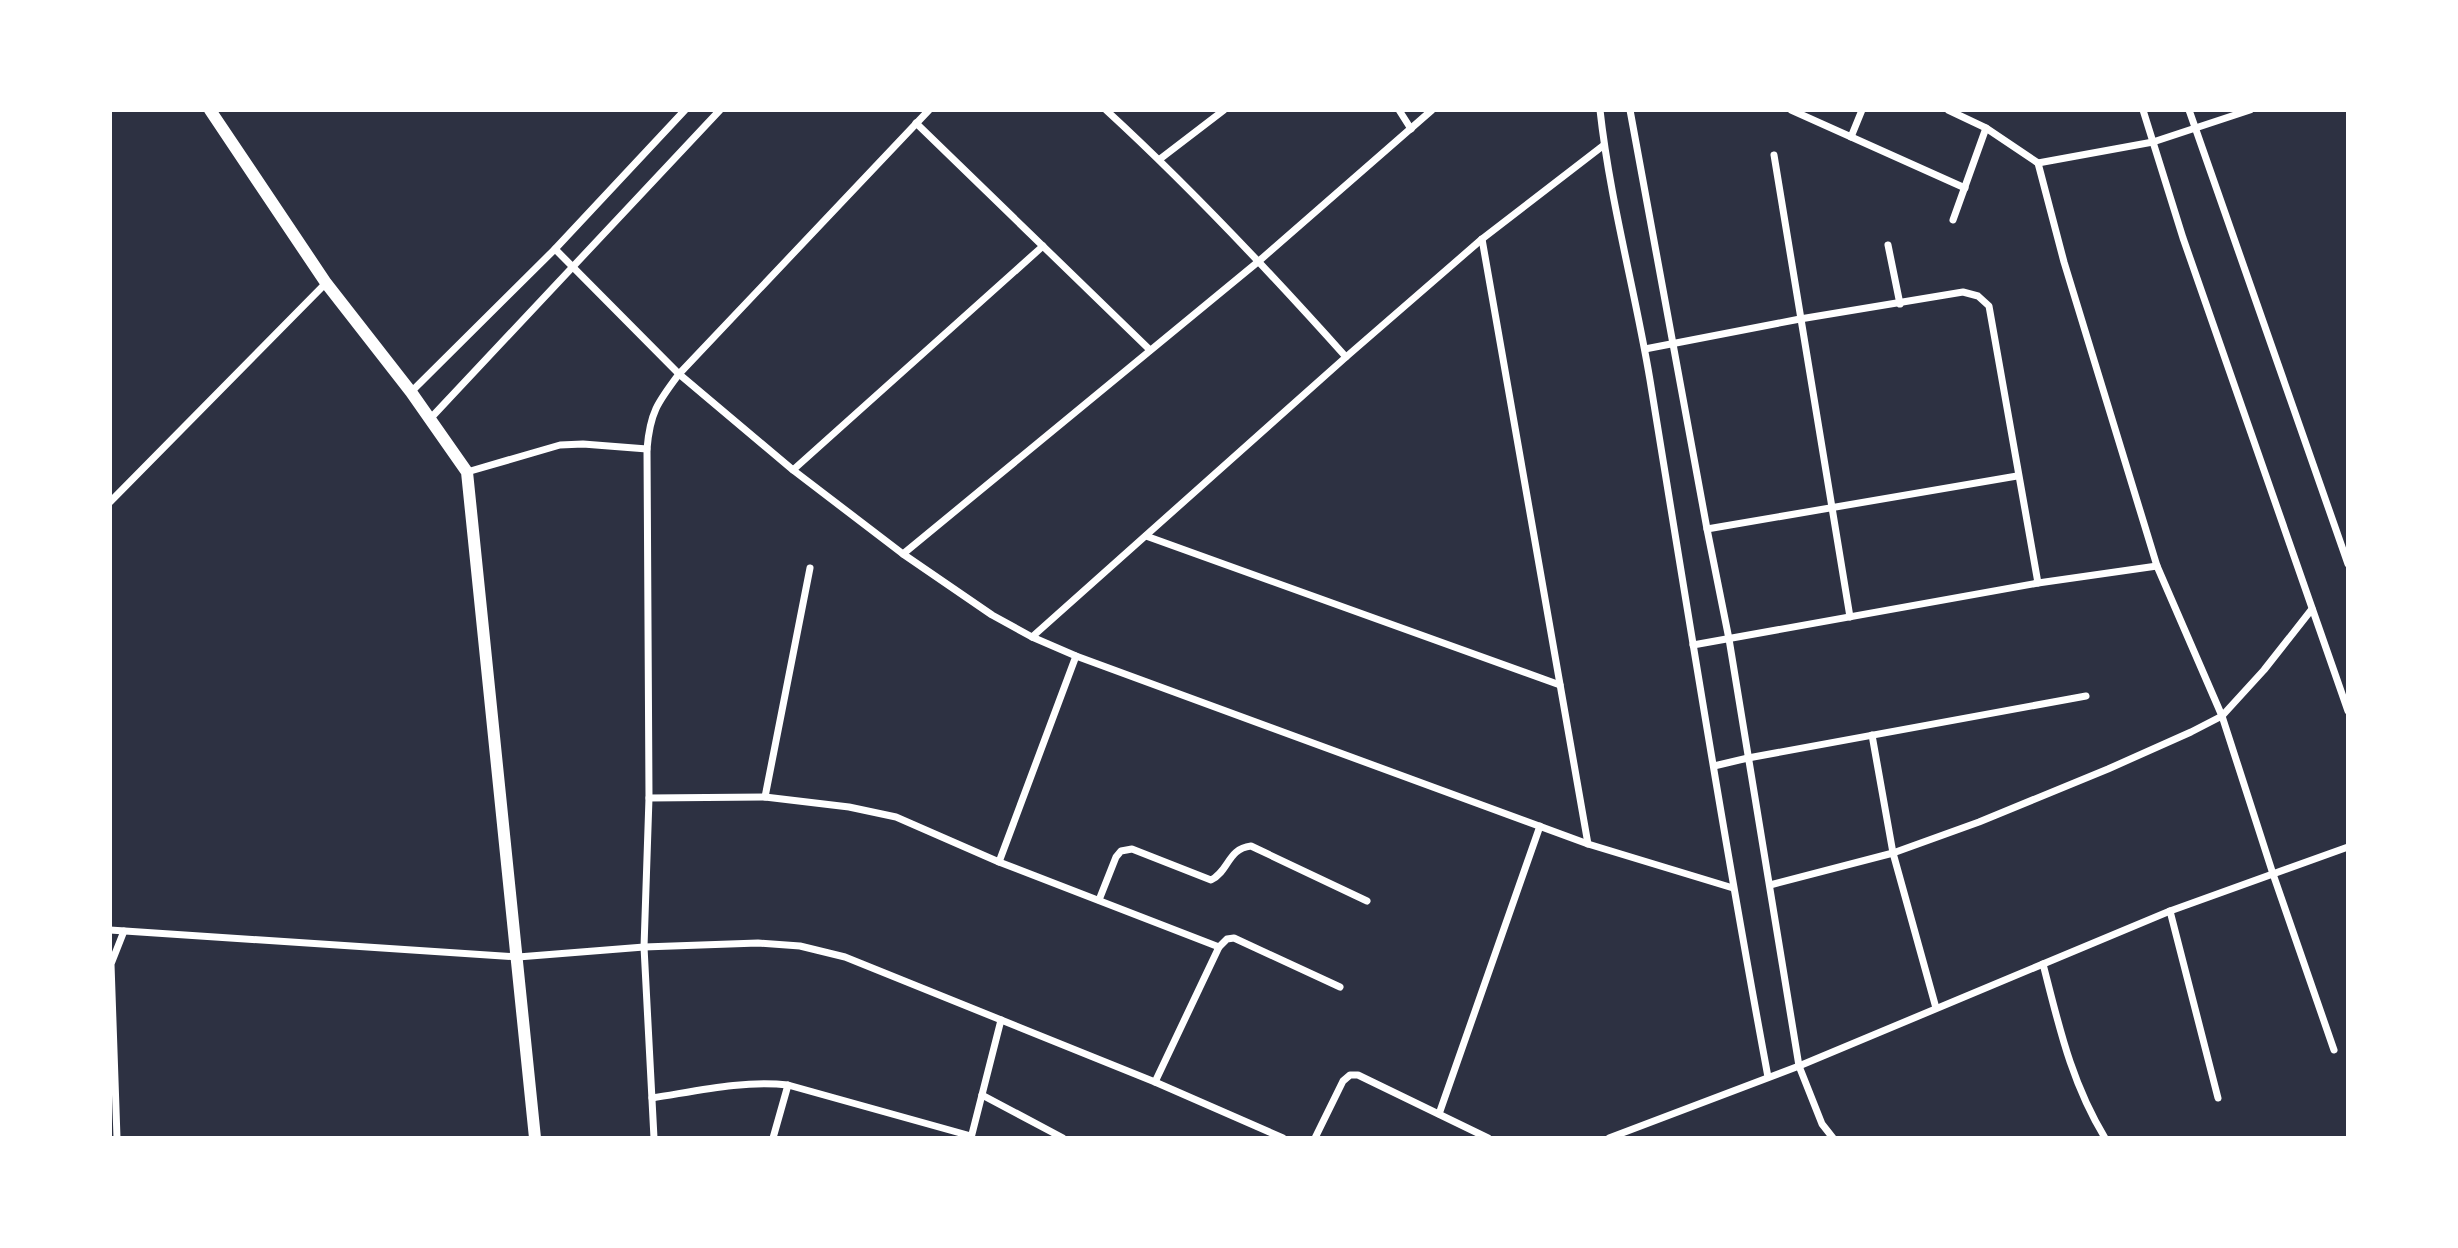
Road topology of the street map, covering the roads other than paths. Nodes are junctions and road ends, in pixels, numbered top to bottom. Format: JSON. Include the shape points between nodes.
{"nodes":[{"id":1,"x":210,"y":110,"type":"edge"},
{"id":2,"x":685,"y":110,"type":"edge"},
{"id":3,"x":720,"y":110,"type":"edge"},
{"id":4,"x":929,"y":110,"type":"edge"},
{"id":5,"x":1106,"y":110,"type":"edge"},
{"id":6,"x":1224,"y":110,"type":"edge"},
{"id":7,"x":1399,"y":110,"type":"edge"},
{"id":8,"x":1432,"y":110,"type":"edge"},
{"id":9,"x":1600,"y":110,"type":"edge"},
{"id":10,"x":1630,"y":110,"type":"edge"},
{"id":11,"x":1791,"y":110,"type":"edge"},
{"id":12,"x":1862,"y":110,"type":"edge"},
{"id":13,"x":1948,"y":110,"type":"edge"},
{"id":14,"x":2143,"y":110,"type":"edge"},
{"id":15,"x":2189,"y":110,"type":"edge"},
{"id":16,"x":2250,"y":110,"type":"edge"},
{"id":17,"x":916,"y":123,"type":"junction"},
{"id":18,"x":1986,"y":128,"type":"junction"},
{"id":19,"x":1411,"y":129,"type":"junction"},
{"id":20,"x":2195,"y":129,"type":"junction"},
{"id":21,"x":1851,"y":137,"type":"junction"},
{"id":22,"x":2153,"y":142,"type":"junction"},
{"id":23,"x":1604,"y":145,"type":"junction"},
{"id":24,"x":1774,"y":155,"type":"dead end"},
{"id":25,"x":1160,"y":159,"type":"junction"},
{"id":26,"x":2038,"y":163,"type":"junction"},
{"id":27,"x":1965,"y":188,"type":"junction"},
{"id":28,"x":1954,"y":220,"type":"dead end"},
{"id":29,"x":1482,"y":239,"type":"junction"},
{"id":30,"x":1888,"y":245,"type":"dead end"},
{"id":31,"x":1043,"y":246,"type":"junction"},
{"id":32,"x":555,"y":249,"type":"junction"},
{"id":33,"x":1259,"y":261,"type":"junction"},
{"id":34,"x":573,"y":267,"type":"junction"},
{"id":35,"x":326,"y":283,"type":"junction"},
{"id":36,"x":1900,"y":304,"type":"junction"},
{"id":37,"x":1800,"y":319,"type":"junction"},
{"id":38,"x":1674,"y":343,"type":"junction"},
{"id":39,"x":1645,"y":349,"type":"junction"},
{"id":40,"x":1150,"y":351,"type":"junction"},
{"id":41,"x":1346,"y":356,"type":"junction"},
{"id":42,"x":679,"y":374,"type":"junction"},
{"id":43,"x":411,"y":392,"type":"junction"},
{"id":44,"x":429,"y":420,"type":"junction"},
{"id":45,"x":648,"y":449,"type":"junction"},
{"id":46,"x":793,"y":470,"type":"junction"},
{"id":47,"x":467,"y":472,"type":"junction"},
{"id":48,"x":2017,"y":476,"type":"junction"},
{"id":49,"x":110,"y":502,"type":"edge"},
{"id":50,"x":1833,"y":507,"type":"junction"},
{"id":51,"x":1707,"y":529,"type":"junction"},
{"id":52,"x":1146,"y":536,"type":"junction"},
{"id":53,"x":903,"y":554,"type":"junction"},
{"id":54,"x":2348,"y":564,"type":"edge"},
{"id":55,"x":2157,"y":566,"type":"junction"},
{"id":56,"x":810,"y":568,"type":"dead end"},
{"id":57,"x":2038,"y":583,"type":"junction"},
{"id":58,"x":2312,"y":608,"type":"junction"},
{"id":59,"x":1850,"y":617,"type":"junction"},
{"id":60,"x":1032,"y":637,"type":"junction"},
{"id":61,"x":1729,"y":639,"type":"junction"},
{"id":62,"x":1693,"y":645,"type":"junction"},
{"id":63,"x":1076,"y":656,"type":"junction"},
{"id":64,"x":1560,"y":685,"type":"junction"},
{"id":65,"x":2085,"y":696,"type":"dead end"},
{"id":66,"x":2348,"y":711,"type":"edge"},
{"id":67,"x":2222,"y":716,"type":"junction"},
{"id":68,"x":1872,"y":735,"type":"junction"},
{"id":69,"x":1748,"y":758,"type":"junction"},
{"id":70,"x":1714,"y":766,"type":"junction"},
{"id":71,"x":765,"y":797,"type":"junction"},
{"id":72,"x":649,"y":799,"type":"junction"},
{"id":73,"x":1540,"y":826,"type":"junction"},
{"id":74,"x":1588,"y":844,"type":"junction"},
{"id":75,"x":2348,"y":847,"type":"edge"},
{"id":76,"x":1893,"y":853,"type":"junction"},
{"id":77,"x":999,"y":862,"type":"junction"},
{"id":78,"x":2273,"y":874,"type":"junction"},
{"id":79,"x":1770,"y":885,"type":"junction"},
{"id":80,"x":1732,"y":888,"type":"junction"},
{"id":81,"x":1099,"y":900,"type":"junction"},
{"id":82,"x":1367,"y":901,"type":"dead end"},
{"id":83,"x":2170,"y":911,"type":"junction"},
{"id":84,"x":110,"y":930,"type":"edge"},
{"id":85,"x":124,"y":931,"type":"junction"},
{"id":86,"x":644,"y":947,"type":"junction"},
{"id":87,"x":1219,"y":947,"type":"junction"},
{"id":88,"x":518,"y":957,"type":"junction"},
{"id":89,"x":2043,"y":964,"type":"junction"},
{"id":90,"x":1340,"y":988,"type":"dead end"},
{"id":91,"x":1936,"y":1008,"type":"junction"},
{"id":92,"x":1001,"y":1020,"type":"junction"},
{"id":93,"x":2334,"y":1050,"type":"dead end"},
{"id":94,"x":1799,"y":1066,"type":"junction"},
{"id":95,"x":1768,"y":1077,"type":"junction"},
{"id":96,"x":1155,"y":1082,"type":"junction"},
{"id":97,"x":788,"y":1085,"type":"junction"},
{"id":98,"x":982,"y":1095,"type":"junction"},
{"id":99,"x":652,"y":1098,"type":"junction"},
{"id":100,"x":2218,"y":1098,"type":"dead end"},
{"id":101,"x":1439,"y":1114,"type":"junction"},
{"id":102,"x":971,"y":1137,"type":"edge"},
{"id":103,"x":1612,"y":1137,"type":"edge"},
{"id":104,"x":117,"y":1138,"type":"edge"},
{"id":105,"x":535,"y":1138,"type":"edge"},
{"id":106,"x":654,"y":1138,"type":"edge"},
{"id":107,"x":773,"y":1138,"type":"edge"},
{"id":108,"x":1063,"y":1138,"type":"edge"},
{"id":109,"x":1283,"y":1138,"type":"edge"},
{"id":110,"x":1315,"y":1138,"type":"edge"},
{"id":111,"x":1488,"y":1138,"type":"edge"},
{"id":112,"x":1833,"y":1138,"type":"edge"},
{"id":113,"x":2105,"y":1138,"type":"edge"}],
"edges":[{"from":1,"to":35,"type":"street"},
{"from":2,"to":32,"type":"street"},
{"from":3,"to":34,"type":"street"},
{"from":4,"to":17,"type":"street"},
{"from":5,"to":25,"type":"street"},
{"from":6,"to":25,"type":"street"},
{"from":7,"to":19,"type":"street"},
{"from":8,"to":19,"type":"street"},
{"from":9,"to":23,"type":"street"},
{"from":10,"to":38,"type":"street"},
{"from":11,"to":21,"type":"street"},
{"from":12,"to":21,"type":"street"},
{"from":13,"to":18,"type":"street"},
{"from":14,"to":22,"type":"street"},
{"from":15,"to":20,"type":"street"},
{"from":16,"to":20,"type":"street"},
{"from":17,"to":31,"type":"street"},
{"from":17,"to":42,"type":"street"},
{"from":18,"to":26,"type":"street"},
{"from":18,"to":27,"type":"street"},
{"from":19,"to":33,"type":"street"},
{"from":20,"to":22,"type":"street"},
{"from":20,"to":54,"type":"street"},
{"from":21,"to":27,"type":"street"},
{"from":22,"to":26,"type":"street"},
{"from":22,"to":58,"type":"street"},
{"from":23,"to":29,"type":"street"},
{"from":23,"to":39,"type":"street"},
{"from":24,"to":37,"type":"street"},
{"from":25,"to":33,"type":"street"},
{"from":26,"to":55,"type":"street"},
{"from":27,"to":28,"type":"street"},
{"from":29,"to":41,"type":"street"},
{"from":29,"to":64,"type":"street"},
{"from":30,"to":36,"type":"street"},
{"from":31,"to":40,"type":"street"},
{"from":31,"to":46,"type":"street"},
{"from":32,"to":34,"type":"street"},
{"from":32,"to":43,"type":"street"},
{"from":33,"to":40,"type":"street"},
{"from":33,"to":41,"type":"street"},
{"from":34,"to":42,"type":"street"},
{"from":34,"to":44,"type":"street"},
{"from":35,"to":43,"type":"street"},
{"from":35,"to":49,"type":"street"},
{"from":36,"to":37,"type":"street"},
{"from":36,"to":48,"type":"street","via":[[1963,292],[1978,296],[1989,306]]},
{"from":37,"to":38,"type":"street"},
{"from":37,"to":50,"type":"street"},
{"from":38,"to":39,"type":"street"},
{"from":38,"to":51,"type":"street"},
{"from":39,"to":62,"type":"street"},
{"from":40,"to":53,"type":"street"},
{"from":41,"to":52,"type":"street"},
{"from":42,"to":45,"type":"street","via":[[657,403]]},
{"from":42,"to":46,"type":"street"},
{"from":43,"to":44,"type":"street"},
{"from":44,"to":47,"type":"street"},
{"from":45,"to":47,"type":"street","via":[[560,445]]},
{"from":45,"to":72,"type":"street"},
{"from":46,"to":53,"type":"street"},
{"from":47,"to":88,"type":"street"},
{"from":48,"to":50,"type":"street"},
{"from":48,"to":57,"type":"street"},
{"from":50,"to":51,"type":"street"},
{"from":50,"to":59,"type":"street"},
{"from":51,"to":61,"type":"street"},
{"from":52,"to":60,"type":"street"},
{"from":52,"to":64,"type":"street"},
{"from":53,"to":60,"type":"street"},
{"from":55,"to":57,"type":"street"},
{"from":55,"to":67,"type":"street"},
{"from":56,"to":71,"type":"street"},
{"from":57,"to":59,"type":"street"},
{"from":58,"to":66,"type":"street"},
{"from":58,"to":67,"type":"street"},
{"from":59,"to":61,"type":"street"},
{"from":60,"to":63,"type":"street"},
{"from":61,"to":62,"type":"street"},
{"from":61,"to":69,"type":"street"},
{"from":62,"to":70,"type":"street"},
{"from":63,"to":73,"type":"street"},
{"from":63,"to":77,"type":"street"},
{"from":64,"to":74,"type":"street"},
{"from":65,"to":68,"type":"street"},
{"from":67,"to":76,"type":"street","via":[[2108,769]]},
{"from":67,"to":78,"type":"street"},
{"from":68,"to":69,"type":"street"},
{"from":68,"to":76,"type":"street"},
{"from":69,"to":70,"type":"street"},
{"from":69,"to":79,"type":"street"},
{"from":70,"to":80,"type":"street"},
{"from":71,"to":72,"type":"street"},
{"from":71,"to":77,"type":"street","via":[[896,817]]},
{"from":72,"to":86,"type":"street"},
{"from":73,"to":74,"type":"street"},
{"from":73,"to":101,"type":"street"},
{"from":74,"to":80,"type":"street"},
{"from":75,"to":78,"type":"street"},
{"from":76,"to":79,"type":"street"},
{"from":76,"to":91,"type":"street"},
{"from":77,"to":81,"type":"street"},
{"from":78,"to":83,"type":"street"},
{"from":78,"to":93,"type":"street"},
{"from":79,"to":94,"type":"street"},
{"from":80,"to":95,"type":"street"},
{"from":81,"to":82,"type":"street","via":[[1121,851],[1132,849],[1211,880],[1219,876],[1234,852],[1251,846]]},
{"from":81,"to":87,"type":"street"},
{"from":83,"to":89,"type":"street"},
{"from":83,"to":100,"type":"street"},
{"from":84,"to":85,"type":"street"},
{"from":85,"to":88,"type":"street"},
{"from":85,"to":104,"type":"street","via":[[111,964]]},
{"from":86,"to":88,"type":"street"},
{"from":86,"to":92,"type":"street","via":[[800,946],[845,957]]},
{"from":86,"to":99,"type":"street"},
{"from":87,"to":90,"type":"street","via":[[1234,938]]},
{"from":87,"to":96,"type":"street"},
{"from":88,"to":105,"type":"street"},
{"from":89,"to":91,"type":"street"},
{"from":89,"to":113,"type":"street","via":[[2066,1055]]},
{"from":91,"to":94,"type":"street"},
{"from":92,"to":96,"type":"street"},
{"from":92,"to":98,"type":"street"},
{"from":94,"to":95,"type":"street"},
{"from":94,"to":112,"type":"street","via":[[1822,1124]]},
{"from":95,"to":103,"type":"street"},
{"from":96,"to":109,"type":"street"},
{"from":97,"to":99,"type":"street","via":[[741,1084]]},
{"from":97,"to":102,"type":"street"},
{"from":97,"to":107,"type":"street"},
{"from":98,"to":102,"type":"street"},
{"from":98,"to":108,"type":"street"},
{"from":99,"to":106,"type":"street"},
{"from":101,"to":110,"type":"street","via":[[1350,1075]]},
{"from":101,"to":111,"type":"street"}]}
